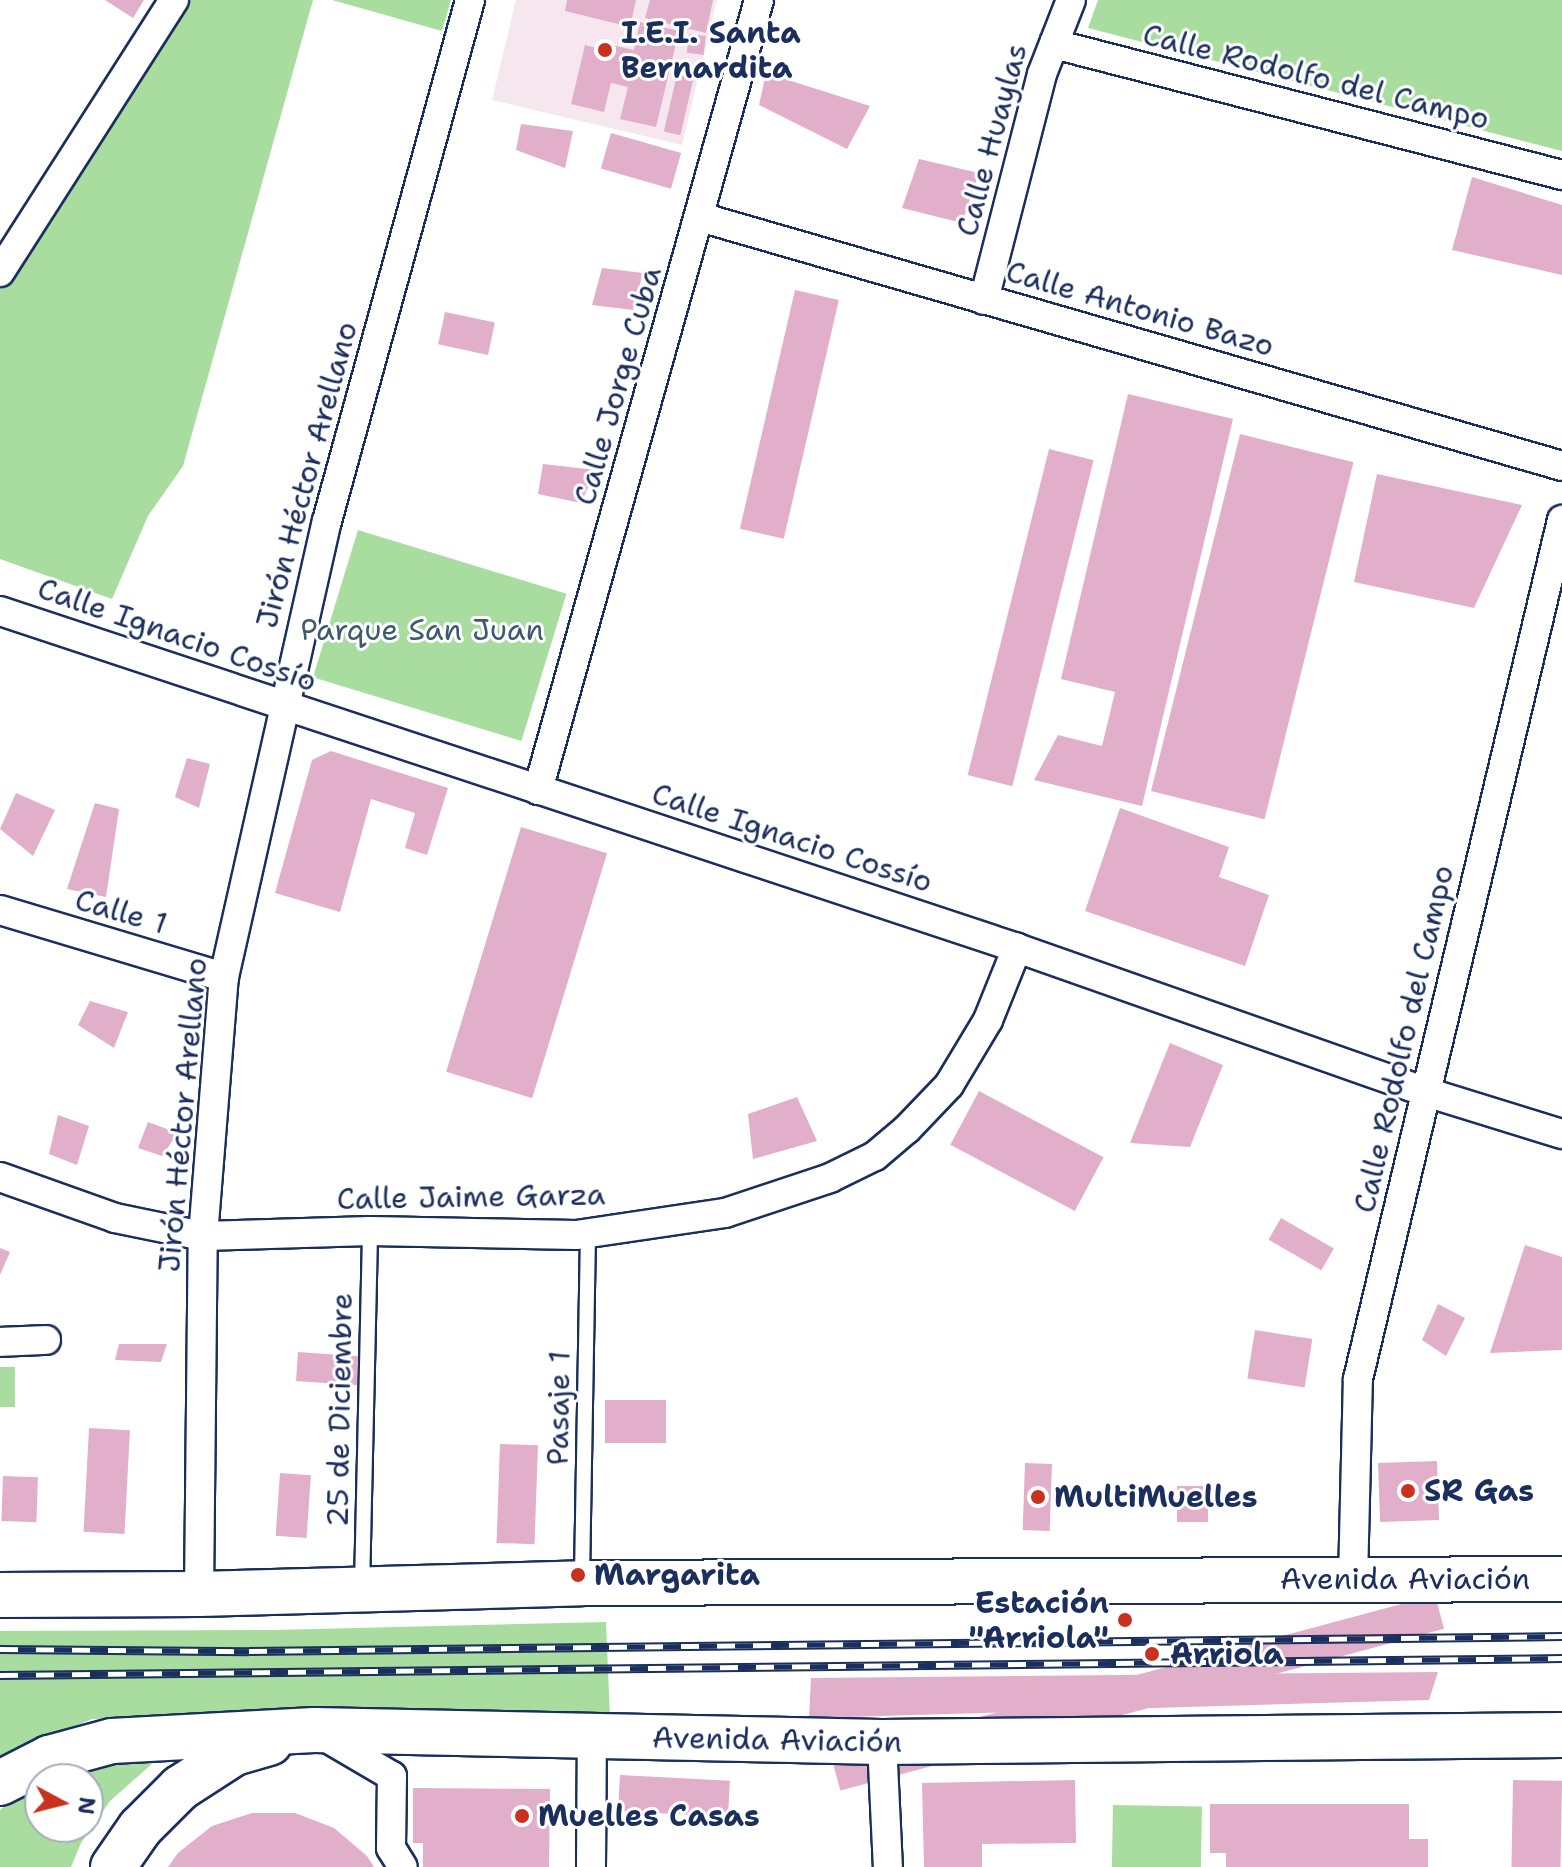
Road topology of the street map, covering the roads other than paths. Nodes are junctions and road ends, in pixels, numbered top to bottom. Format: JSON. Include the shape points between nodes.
{"nodes":[{"id":1,"x":174,"y":0,"type":"edge"},
{"id":2,"x":470,"y":0,"type":"edge"},
{"id":3,"x":759,"y":0,"type":"edge"},
{"id":4,"x":1071,"y":0,"type":"edge"},
{"id":5,"x":1054,"y":44,"type":"junction"},
{"id":6,"x":1562,"y":175,"type":"edge"},
{"id":7,"x":700,"y":217,"type":"junction"},
{"id":8,"x":0,"y":272,"type":"edge"},
{"id":9,"x":984,"y":300,"type":"junction"},
{"id":10,"x":1562,"y":466,"type":"edge"},
{"id":11,"x":1562,"y":520,"type":"edge"},
{"id":12,"x":0,"y":611,"type":"edge"},
{"id":13,"x":284,"y":707,"type":"junction"},
{"id":14,"x":538,"y":790,"type":"junction"},
{"id":15,"x":0,"y":910,"type":"edge"},
{"id":16,"x":1017,"y":948,"type":"junction"},
{"id":17,"x":224,"y":977,"type":"junction"},
{"id":18,"x":1426,"y":1092,"type":"junction"},
{"id":19,"x":1562,"y":1134,"type":"edge"},
{"id":20,"x":0,"y":1177,"type":"edge"},
{"id":21,"x":370,"y":1231,"type":"junction"},
{"id":22,"x":588,"y":1233,"type":"junction"},
{"id":23,"x":203,"y":1236,"type":"junction"},
{"id":24,"x":46,"y":1340,"type":"dead end"},
{"id":25,"x":0,"y":1342,"type":"edge"},
{"id":26,"x":1562,"y":1579,"type":"edge"},
{"id":27,"x":1353,"y":1580,"type":"junction"},
{"id":28,"x":582,"y":1583,"type":"junction"},
{"id":29,"x":362,"y":1589,"type":"junction"},
{"id":30,"x":199,"y":1594,"type":"junction"},
{"id":31,"x":0,"y":1595,"type":"edge"},
{"id":32,"x":314,"y":1730,"type":"junction"},
{"id":33,"x":1562,"y":1735,"type":"edge"},
{"id":34,"x":592,"y":1738,"type":"junction"},
{"id":35,"x":882,"y":1742,"type":"junction"},
{"id":36,"x":0,"y":1783,"type":"edge"},
{"id":37,"x":113,"y":1867,"type":"edge"},
{"id":38,"x":403,"y":1867,"type":"edge"},
{"id":39,"x":591,"y":1867,"type":"edge"},
{"id":40,"x":888,"y":1867,"type":"edge"}],
"edges":[{"from":1,"to":8,"type":"street"},
{"from":2,"to":13,"type":"street","name":"Jirón Héctor Arellano","via":[[327,521]]},
{"from":3,"to":7,"type":"street","name":"Calle Jorge Cuba"},
{"from":4,"to":5,"type":"street","name":"Calle Huaylas"},
{"from":5,"to":6,"type":"street","name":"Calle Rodolfo del Campo"},
{"from":5,"to":9,"type":"street","name":"Calle Huaylas"},
{"from":7,"to":9,"type":"street","name":"Calle Antonio Bazo"},
{"from":7,"to":14,"type":"street","name":"Calle Jorge Cuba"},
{"from":9,"to":10,"type":"street","name":"Calle Antonio Bazo"},
{"from":11,"to":18,"type":"street","name":"Calle Rodolfo del Campo"},
{"from":12,"to":13,"type":"street","name":"Calle Ignacio Cossío"},
{"from":13,"to":14,"type":"street","name":"Calle Ignacio Cossío"},
{"from":13,"to":17,"type":"street","name":"Jirón Héctor Arellano"},
{"from":14,"to":16,"type":"street","name":"Calle Ignacio Cossío"},
{"from":15,"to":17,"type":"street","name":"Calle 1"},
{"from":16,"to":18,"type":"street","name":"Calle Ignacio Cossío"},
{"from":16,"to":22,"type":"street","name":"Calle Jaime Garza","via":[[988,1020],[949,1085],[875,1156],[830,1178],[725,1213]]},
{"from":17,"to":23,"type":"street","name":"Jirón Héctor Arellano"},
{"from":18,"to":19,"type":"street","name":"Calle Ignacio Cossío"},
{"from":18,"to":27,"type":"street","name":"Calle Rodolfo del Campo","via":[[1358,1379]]},
{"from":20,"to":23,"type":"street","name":"Calle Jaime Garza","via":[[115,1218]]},
{"from":21,"to":22,"type":"street","name":"Calle Jaime Garza"},
{"from":21,"to":23,"type":"street","name":"Calle Jaime Garza"},
{"from":21,"to":29,"type":"lane","name":"25 de Diciembre"},
{"from":22,"to":28,"type":"lane","name":"Pasaje 1"},
{"from":23,"to":30,"type":"street","name":"Jirón Héctor Arellano"},
{"from":24,"to":25,"type":"street"},
{"from":26,"to":27,"type":"main road","name":"Avenida Aviación"},
{"from":27,"to":28,"type":"main road","name":"Avenida Aviación"},
{"from":28,"to":29,"type":"main road","name":"Avenida Aviación"},
{"from":29,"to":30,"type":"main road","name":"Avenida Aviación"},
{"from":30,"to":31,"type":"main road","name":"Avenida Aviación"},
{"from":32,"to":34,"type":"main road","name":"Avenida Aviación"},
{"from":32,"to":36,"type":"main road","name":"Avenida Aviación","via":[[112,1741],[49,1758]]},
{"from":32,"to":37,"type":"main road","via":[[234,1753],[180,1788],[140,1828]]},
{"from":32,"to":38,"type":"street","via":[[392,1776],[391,1848]]},
{"from":33,"to":35,"type":"main road","name":"Avenida Aviación"},
{"from":34,"to":35,"type":"main road","name":"Avenida Aviación"},
{"from":34,"to":39,"type":"street"},
{"from":35,"to":40,"type":"street"}]}
